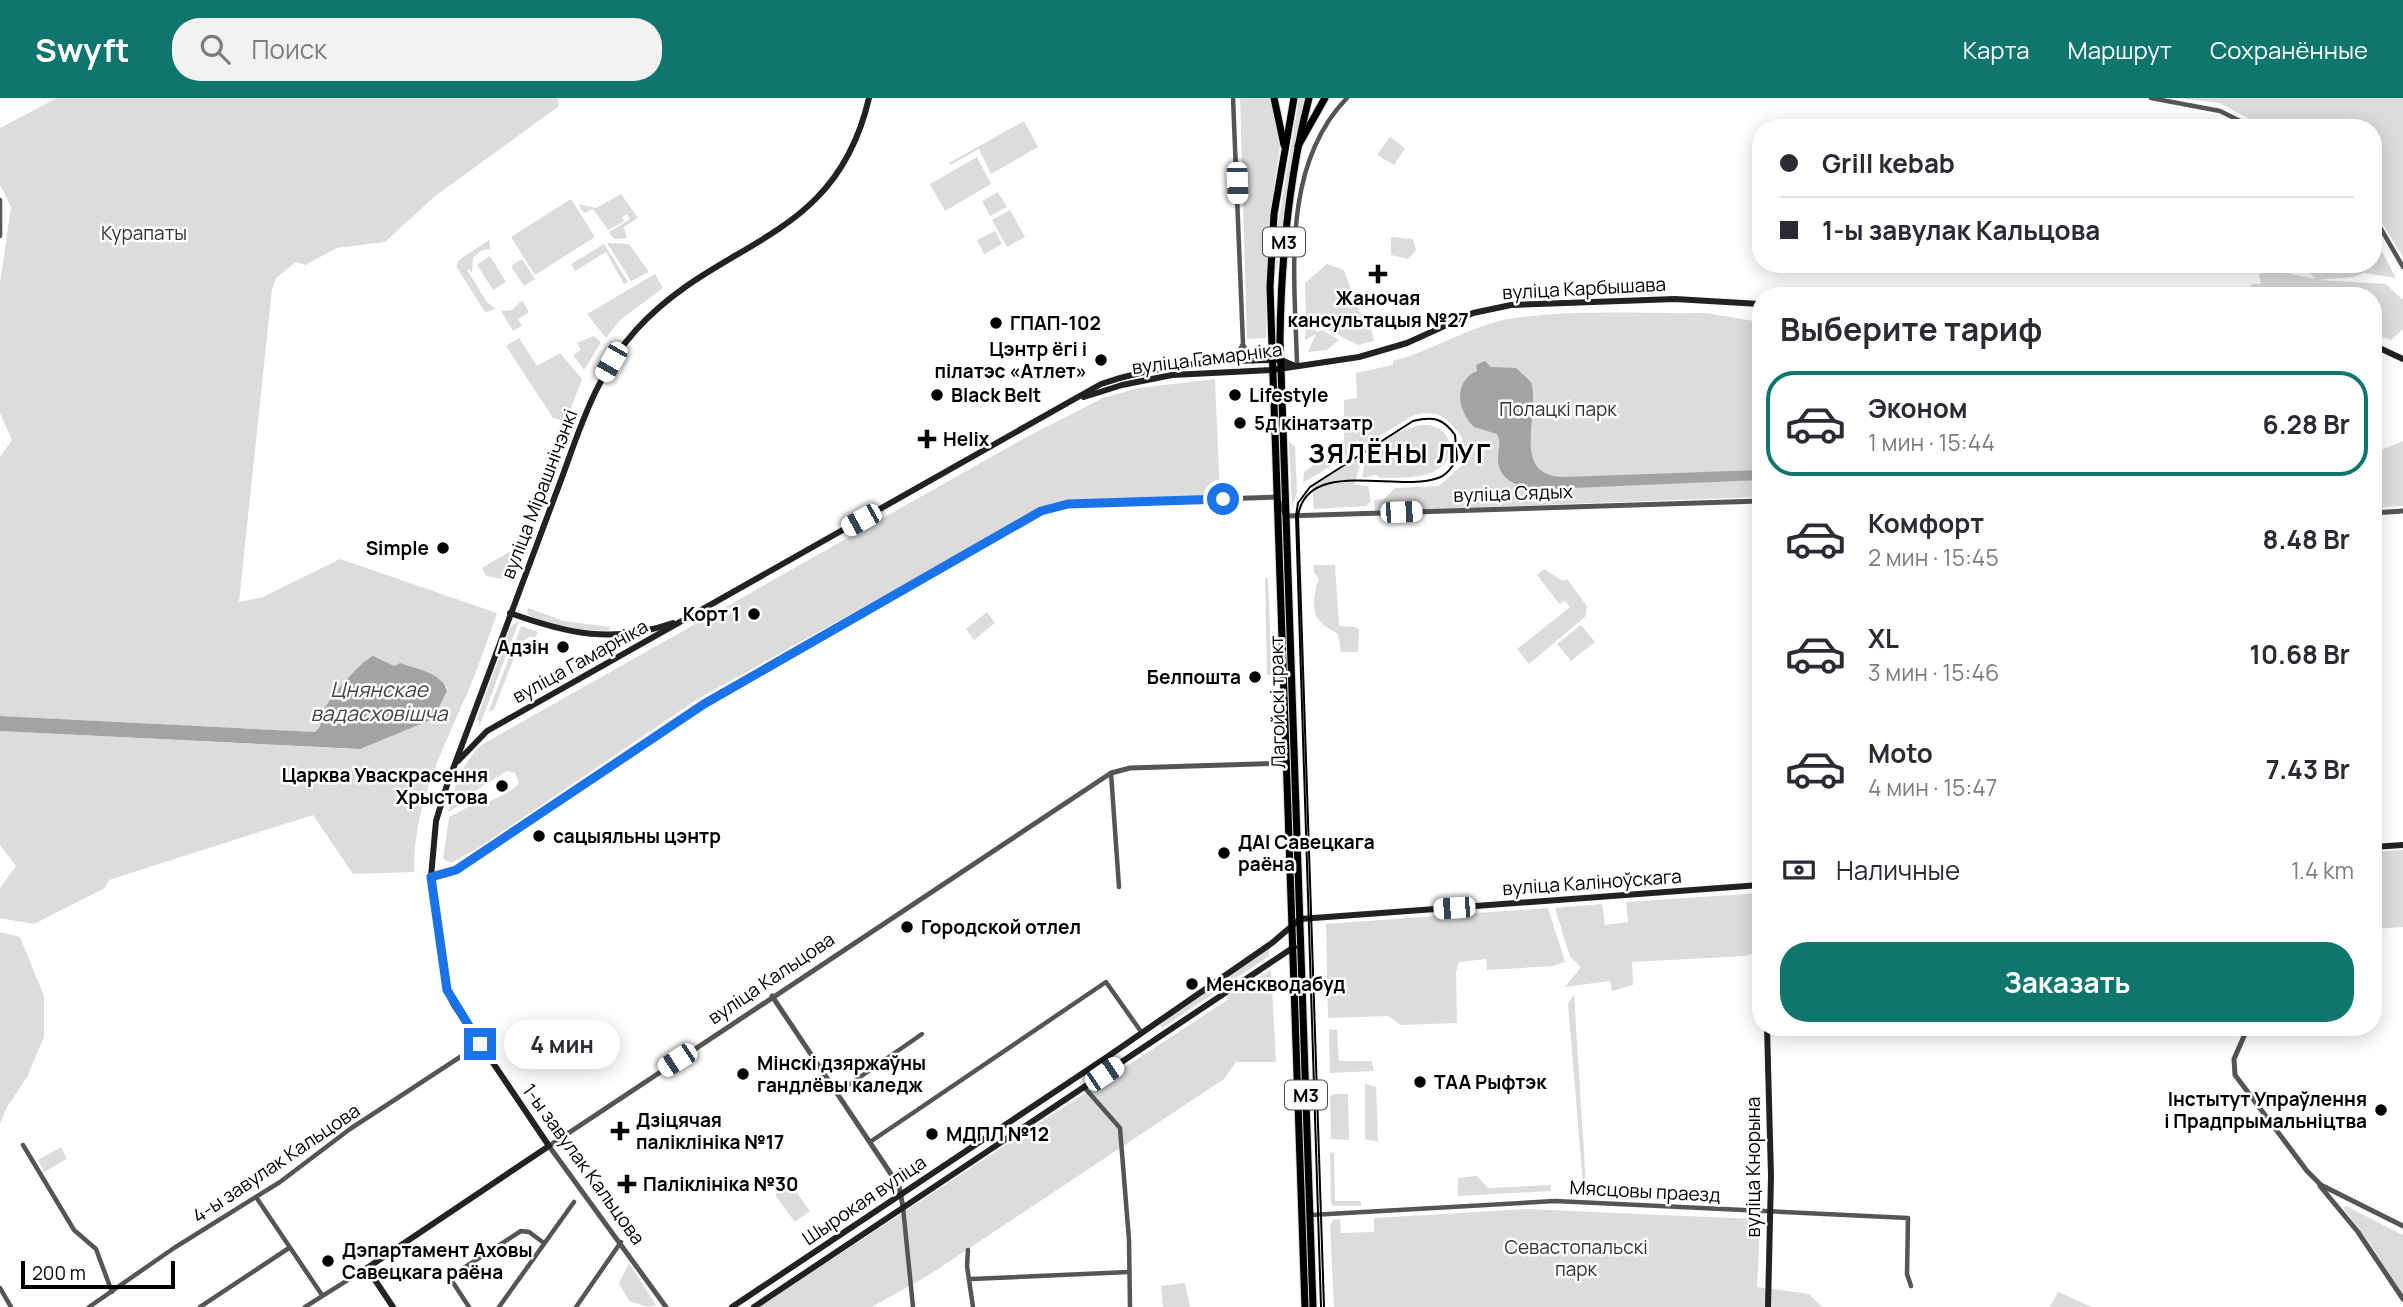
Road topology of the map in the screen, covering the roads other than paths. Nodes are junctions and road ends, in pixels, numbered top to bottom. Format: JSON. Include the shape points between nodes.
{"nodes":[{"id":1,"x":869,"y":98,"type":"edge"},
{"id":2,"x":1233,"y":98,"type":"edge"},
{"id":3,"x":1274,"y":98,"type":"edge"},
{"id":4,"x":1293,"y":98,"type":"edge"},
{"id":5,"x":1309,"y":98,"type":"edge"},
{"id":6,"x":1325,"y":98,"type":"edge"},
{"id":7,"x":1347,"y":98,"type":"edge"},
{"id":8,"x":2151,"y":98,"type":"edge"},
{"id":9,"x":2236,"y":119,"type":"edge"},
{"id":10,"x":1284,"y":145,"type":"junction"},
{"id":11,"x":1298,"y":146,"type":"junction"},
{"id":12,"x":0,"y":200,"type":"edge"},
{"id":13,"x":2382,"y":231,"type":"edge"},
{"id":14,"x":0,"y":236,"type":"edge"},
{"id":15,"x":2403,"y":267,"type":"edge"},
{"id":16,"x":1752,"y":304,"type":"edge"},
{"id":17,"x":1243,"y":344,"type":"junction"},
{"id":18,"x":2382,"y":349,"type":"edge"},
{"id":19,"x":2403,"y":359,"type":"edge"},
{"id":20,"x":1272,"y":360,"type":"junction"},
{"id":21,"x":1232,"y":361,"type":"junction"},
{"id":22,"x":1252,"y":361,"type":"junction"},
{"id":23,"x":1192,"y":363,"type":"junction"},
{"id":24,"x":1281,"y":365,"type":"junction"},
{"id":25,"x":1295,"y":365,"type":"junction"},
{"id":26,"x":1272,"y":370,"type":"junction"},
{"id":27,"x":1193,"y":373,"type":"junction"},
{"id":28,"x":1069,"y":402,"type":"junction"},
{"id":29,"x":1286,"y":492,"type":"junction"},
{"id":30,"x":1277,"y":498,"type":"junction"},
{"id":31,"x":1752,"y":501,"type":"edge"},
{"id":32,"x":2403,"y":511,"type":"edge"},
{"id":33,"x":2382,"y":512,"type":"edge"},
{"id":34,"x":1286,"y":516,"type":"junction"},
{"id":35,"x":510,"y":613,"type":"junction"},
{"id":36,"x":688,"y":618,"type":"junction"},
{"id":37,"x":1282,"y":660,"type":"junction"},
{"id":38,"x":1292,"y":660,"type":"junction"},
{"id":39,"x":471,"y":716,"type":"junction"},
{"id":40,"x":487,"y":731,"type":"junction"},
{"id":41,"x":1289,"y":762,"type":"junction"},
{"id":42,"x":453,"y":769,"type":"junction"},
{"id":43,"x":1111,"y":772,"type":"junction"},
{"id":44,"x":2403,"y":845,"type":"edge"},
{"id":45,"x":2382,"y":846,"type":"edge"},
{"id":46,"x":431,"y":877,"type":"junction"},
{"id":47,"x":1119,"y":887,"type":"dead end"},
{"id":48,"x":1752,"y":887,"type":"edge"},
{"id":49,"x":1300,"y":919,"type":"junction"},
{"id":50,"x":1291,"y":929,"type":"junction"},
{"id":51,"x":1300,"y":942,"type":"junction"},
{"id":52,"x":1290,"y":953,"type":"junction"},
{"id":53,"x":772,"y":996,"type":"junction"},
{"id":54,"x":454,"y":1005,"type":"joint"},
{"id":55,"x":1151,"y":1026,"type":"junction"},
{"id":56,"x":1142,"y":1033,"type":"junction"},
{"id":57,"x":922,"y":1034,"type":"dead end"},
{"id":58,"x":1766,"y":1036,"type":"edge"},
{"id":59,"x":2244,"y":1036,"type":"edge"},
{"id":60,"x":1159,"y":1037,"type":"junction"},
{"id":61,"x":480,"y":1044,"type":"junction"},
{"id":62,"x":1084,"y":1087,"type":"junction"},
{"id":63,"x":837,"y":1093,"type":"junction"},
{"id":64,"x":870,"y":1142,"type":"junction"},
{"id":65,"x":23,"y":1145,"type":"dead end"},
{"id":66,"x":550,"y":1146,"type":"junction"},
{"id":67,"x":2313,"y":1179,"type":"junction"},
{"id":68,"x":901,"y":1194,"type":"junction"},
{"id":69,"x":2343,"y":1195,"type":"junction"},
{"id":70,"x":256,"y":1197,"type":"junction"},
{"id":71,"x":574,"y":1202,"type":"dead end"},
{"id":72,"x":2337,"y":1205,"type":"junction"},
{"id":73,"x":903,"y":1207,"type":"junction"},
{"id":74,"x":1770,"y":1212,"type":"junction"},
{"id":75,"x":1307,"y":1215,"type":"junction"},
{"id":76,"x":2403,"y":1226,"type":"edge"},
{"id":77,"x":621,"y":1242,"type":"junction"},
{"id":78,"x":544,"y":1243,"type":"junction"},
{"id":79,"x":289,"y":1248,"type":"junction"},
{"id":80,"x":968,"y":1250,"type":"dead end"},
{"id":81,"x":367,"y":1268,"type":"junction"},
{"id":82,"x":1129,"y":1272,"type":"junction"},
{"id":83,"x":971,"y":1279,"type":"junction"},
{"id":84,"x":1911,"y":1286,"type":"dead end"},
{"id":85,"x":0,"y":1288,"type":"edge"},
{"id":86,"x":112,"y":1292,"type":"junction"},
{"id":87,"x":322,"y":1295,"type":"junction"},
{"id":88,"x":2403,"y":1300,"type":"edge"},
{"id":89,"x":11,"y":1307,"type":"edge"},
{"id":90,"x":89,"y":1307,"type":"edge"},
{"id":91,"x":200,"y":1307,"type":"edge"},
{"id":92,"x":305,"y":1307,"type":"edge"},
{"id":93,"x":393,"y":1307,"type":"edge"},
{"id":94,"x":469,"y":1307,"type":"edge"},
{"id":95,"x":499,"y":1307,"type":"edge"},
{"id":96,"x":576,"y":1307,"type":"edge"},
{"id":97,"x":666,"y":1307,"type":"edge"},
{"id":98,"x":732,"y":1307,"type":"edge"},
{"id":99,"x":754,"y":1307,"type":"edge"},
{"id":100,"x":914,"y":1307,"type":"edge"},
{"id":101,"x":973,"y":1307,"type":"edge"},
{"id":102,"x":1130,"y":1307,"type":"edge"},
{"id":103,"x":1305,"y":1307,"type":"edge"},
{"id":104,"x":1312,"y":1307,"type":"edge"},
{"id":105,"x":1768,"y":1307,"type":"edge"}],
"edges":[{"from":1,"to":35,"type":"main road","name":"вуліца Мірашнічэнкі","via":[[851,154],[814,203],[674,297],[623,345],[593,397]]},
{"from":2,"to":17,"type":"street"},
{"from":3,"to":10,"type":"main road"},
{"from":4,"to":10,"type":"main road","name":"Лагойскі тракт","number":"М3"},
{"from":5,"to":11,"type":"main road","name":"Лагойскі тракт","number":"М3"},
{"from":6,"to":11,"type":"main road"},
{"from":7,"to":25,"type":"street","via":[[1316,137],[1300,195]]},
{"from":8,"to":9,"type":"street","via":[[2220,111]]},
{"from":10,"to":20,"type":"main road","name":"Лагойскі тракт","number":"М3","via":[[1271,256]]},
{"from":11,"to":24,"type":"main road","name":"Лагойскі тракт","number":"М3","via":[[1283,257]]},
{"from":12,"to":14,"type":"street"},
{"from":13,"to":15,"type":"street"},
{"from":16,"to":25,"type":"main road","name":"вуліца Карбышава","via":[[1667,299],[1511,304],[1473,313],[1391,348]]},
{"from":17,"to":21,"type":"street"},
{"from":17,"to":22,"type":"street"},
{"from":18,"to":19,"type":"main road"},
{"from":20,"to":22,"type":"main road","name":"вуліца Гамарніка"},
{"from":20,"to":24,"type":"main road","name":"вуліца Гамарніка"},
{"from":20,"to":26,"type":"main road","name":"Лагойскі тракт","number":"М3"},
{"from":21,"to":22,"type":"main road","name":"вуліца Гамарніка"},
{"from":21,"to":23,"type":"main road","name":"вуліца Гамарніка"},
{"from":23,"to":27,"type":"main road","via":[[1188,368]]},
{"from":23,"to":28,"type":"main road","name":"вуліца Гамарніка","via":[[1115,379]]},
{"from":24,"to":25,"type":"main road","name":"вуліца Гамарніка"},
{"from":24,"to":26,"type":"main road","name":"вуліца Гамарніка"},
{"from":24,"to":29,"type":"main road","name":"Лагойскі тракт","number":"М3"},
{"from":26,"to":27,"type":"main road","name":"вуліца Гамарніка"},
{"from":26,"to":30,"type":"main road","name":"Лагойскі тракт","number":"М3"},
{"from":27,"to":28,"type":"main road","name":"вуліца Гамарніка","via":[[1122,385]]},
{"from":28,"to":36,"type":"main road","name":"вуліца Гамарніка"},
{"from":29,"to":30,"type":"street"},
{"from":29,"to":34,"type":"main road","name":"Лагойскі тракт","number":"М3"},
{"from":30,"to":34,"type":"street"},
{"from":30,"to":37,"type":"main road","name":"Лагойскі тракт","number":"М3"},
{"from":30,"to":46,"type":"street","via":[[1068,504],[1041,511],[704,704],[456,870]]},
{"from":31,"to":34,"type":"street","name":"вуліца Сядых"},
{"from":32,"to":33,"type":"street"},
{"from":34,"to":38,"type":"main road","name":"Лагойскі тракт","number":"М3"},
{"from":35,"to":36,"type":"main road","name":"вуліца Гамарніка","via":[[555,629],[592,635],[635,634]]},
{"from":35,"to":39,"type":"main road","name":"вуліца Мірашнічэнкі"},
{"from":36,"to":40,"type":"main road","name":"вуліца Гамарніка"},
{"from":37,"to":38,"type":"main road","via":[[1288,664]]},
{"from":37,"to":41,"type":"main road","name":"Лагойскі тракт","number":"М3"},
{"from":38,"to":41,"type":"main road","name":"Лагойскі тракт","number":"М3"},
{"from":39,"to":40,"type":"main road","via":[[473,730],[478,734]]},
{"from":39,"to":42,"type":"main road","name":"вуліца Мірашнічэнкі"},
{"from":40,"to":42,"type":"main road","name":"вуліца Гамарніка"},
{"from":41,"to":43,"type":"street","name":"вуліца Кальцова"},
{"from":41,"to":49,"type":"main road","name":"Лагойскі тракт","number":"М3"},
{"from":41,"to":50,"type":"main road","name":"Лагойскі тракт","number":"М3"},
{"from":42,"to":46,"type":"main road","name":"вуліца Мірашнічэнкі","via":[[436,821]]},
{"from":43,"to":47,"type":"street"},
{"from":43,"to":53,"type":"street","name":"вуліца Кальцова"},
{"from":44,"to":45,"type":"main road"},
{"from":46,"to":54,"type":"main road","name":"вуліца Мірашнічэнкі","via":[[443,972]]},
{"from":48,"to":49,"type":"main road","name":"вуліца Каліноўскага"},
{"from":49,"to":50,"type":"main road","name":"Шырокая вуліца"},
{"from":49,"to":51,"type":"main road","name":"Лагойскі тракт","number":"М3"},
{"from":50,"to":52,"type":"main road","name":"Лагойскі тракт","number":"М3"},
{"from":50,"to":55,"type":"main road","name":"Шырокая вуліца"},
{"from":51,"to":52,"type":"main road","name":"Шырокая вуліца"},
{"from":51,"to":75,"type":"main road","name":"Лагойскі тракт","number":"М3"},
{"from":52,"to":60,"type":"main road","name":"Шырокая вуліца"},
{"from":52,"to":75,"type":"main road","name":"Лагойскі тракт","number":"М3"},
{"from":53,"to":63,"type":"street"},
{"from":53,"to":66,"type":"street","name":"вуліца Кальцова"},
{"from":54,"to":61,"type":"main road","name":"1-ы завулак Кальцова"},
{"from":55,"to":56,"type":"main road","name":"Шырокая вуліца"},
{"from":55,"to":60,"type":"main road"},
{"from":56,"to":64,"type":"street","via":[[1107,982]]},
{"from":56,"to":68,"type":"main road","name":"Шырокая вуліца"},
{"from":57,"to":63,"type":"street"},
{"from":58,"to":74,"type":"main road","name":"вуліца Кнорына"},
{"from":59,"to":67,"type":"street","via":[[2234,1059],[2235,1075]]},
{"from":60,"to":62,"type":"main road","name":"Шырокая вуліца"},
{"from":61,"to":66,"type":"main road","name":"1-ы завулак Кальцова"},
{"from":61,"to":70,"type":"street","name":"4-ы завулак Кальцова"},
{"from":62,"to":73,"type":"main road","name":"Шырокая вуліца"},
{"from":62,"to":82,"type":"street","via":[[1120,1128]]},
{"from":63,"to":64,"type":"street"},
{"from":64,"to":68,"type":"street"},
{"from":65,"to":86,"type":"street","via":[[74,1230],[96,1249]]},
{"from":66,"to":77,"type":"street","name":"1-ы завулак Кальцова"},
{"from":66,"to":81,"type":"main road","name":"вуліца Кальцова"},
{"from":67,"to":69,"type":"street"},
{"from":67,"to":72,"type":"street"},
{"from":68,"to":73,"type":"street"},
{"from":68,"to":98,"type":"main road","name":"Шырокая вуліца"},
{"from":69,"to":72,"type":"street"},
{"from":69,"to":76,"type":"street"},
{"from":70,"to":79,"type":"street"},
{"from":70,"to":86,"type":"street","name":"4-ы завулак Кальцова"},
{"from":71,"to":78,"type":"street"},
{"from":72,"to":88,"type":"street"},
{"from":73,"to":99,"type":"main road","name":"Шырокая вуліца"},
{"from":73,"to":100,"type":"street"},
{"from":74,"to":75,"type":"street","name":"Мясцовы праезд","via":[[1546,1201]]},
{"from":74,"to":84,"type":"street","name":"Мясцовы праезд","via":[[1908,1218]]},
{"from":74,"to":105,"type":"main road","name":"вуліца Кнорына"},
{"from":75,"to":103,"type":"main road","name":"Лагойскі тракт","number":"М3"},
{"from":75,"to":104,"type":"main road","name":"Лагойскі тракт","number":"М3"},
{"from":77,"to":96,"type":"street"},
{"from":77,"to":97,"type":"street","name":"1-ы завулак Кальцова"},
{"from":78,"to":94,"type":"street","via":[[529,1231],[521,1231],[459,1271],[452,1281]]},
{"from":78,"to":95,"type":"street"},
{"from":79,"to":87,"type":"street"},
{"from":79,"to":91,"type":"street"},
{"from":80,"to":83,"type":"street"},
{"from":81,"to":87,"type":"street","name":"вуліца Кальцова"},
{"from":81,"to":93,"type":"main road"},
{"from":82,"to":83,"type":"street"},
{"from":82,"to":102,"type":"street"},
{"from":83,"to":101,"type":"street"},
{"from":85,"to":89,"type":"street"},
{"from":86,"to":90,"type":"street","name":"4-ы завулак Кальцова"},
{"from":87,"to":92,"type":"street","name":"вуліца Кальцова"}]}
